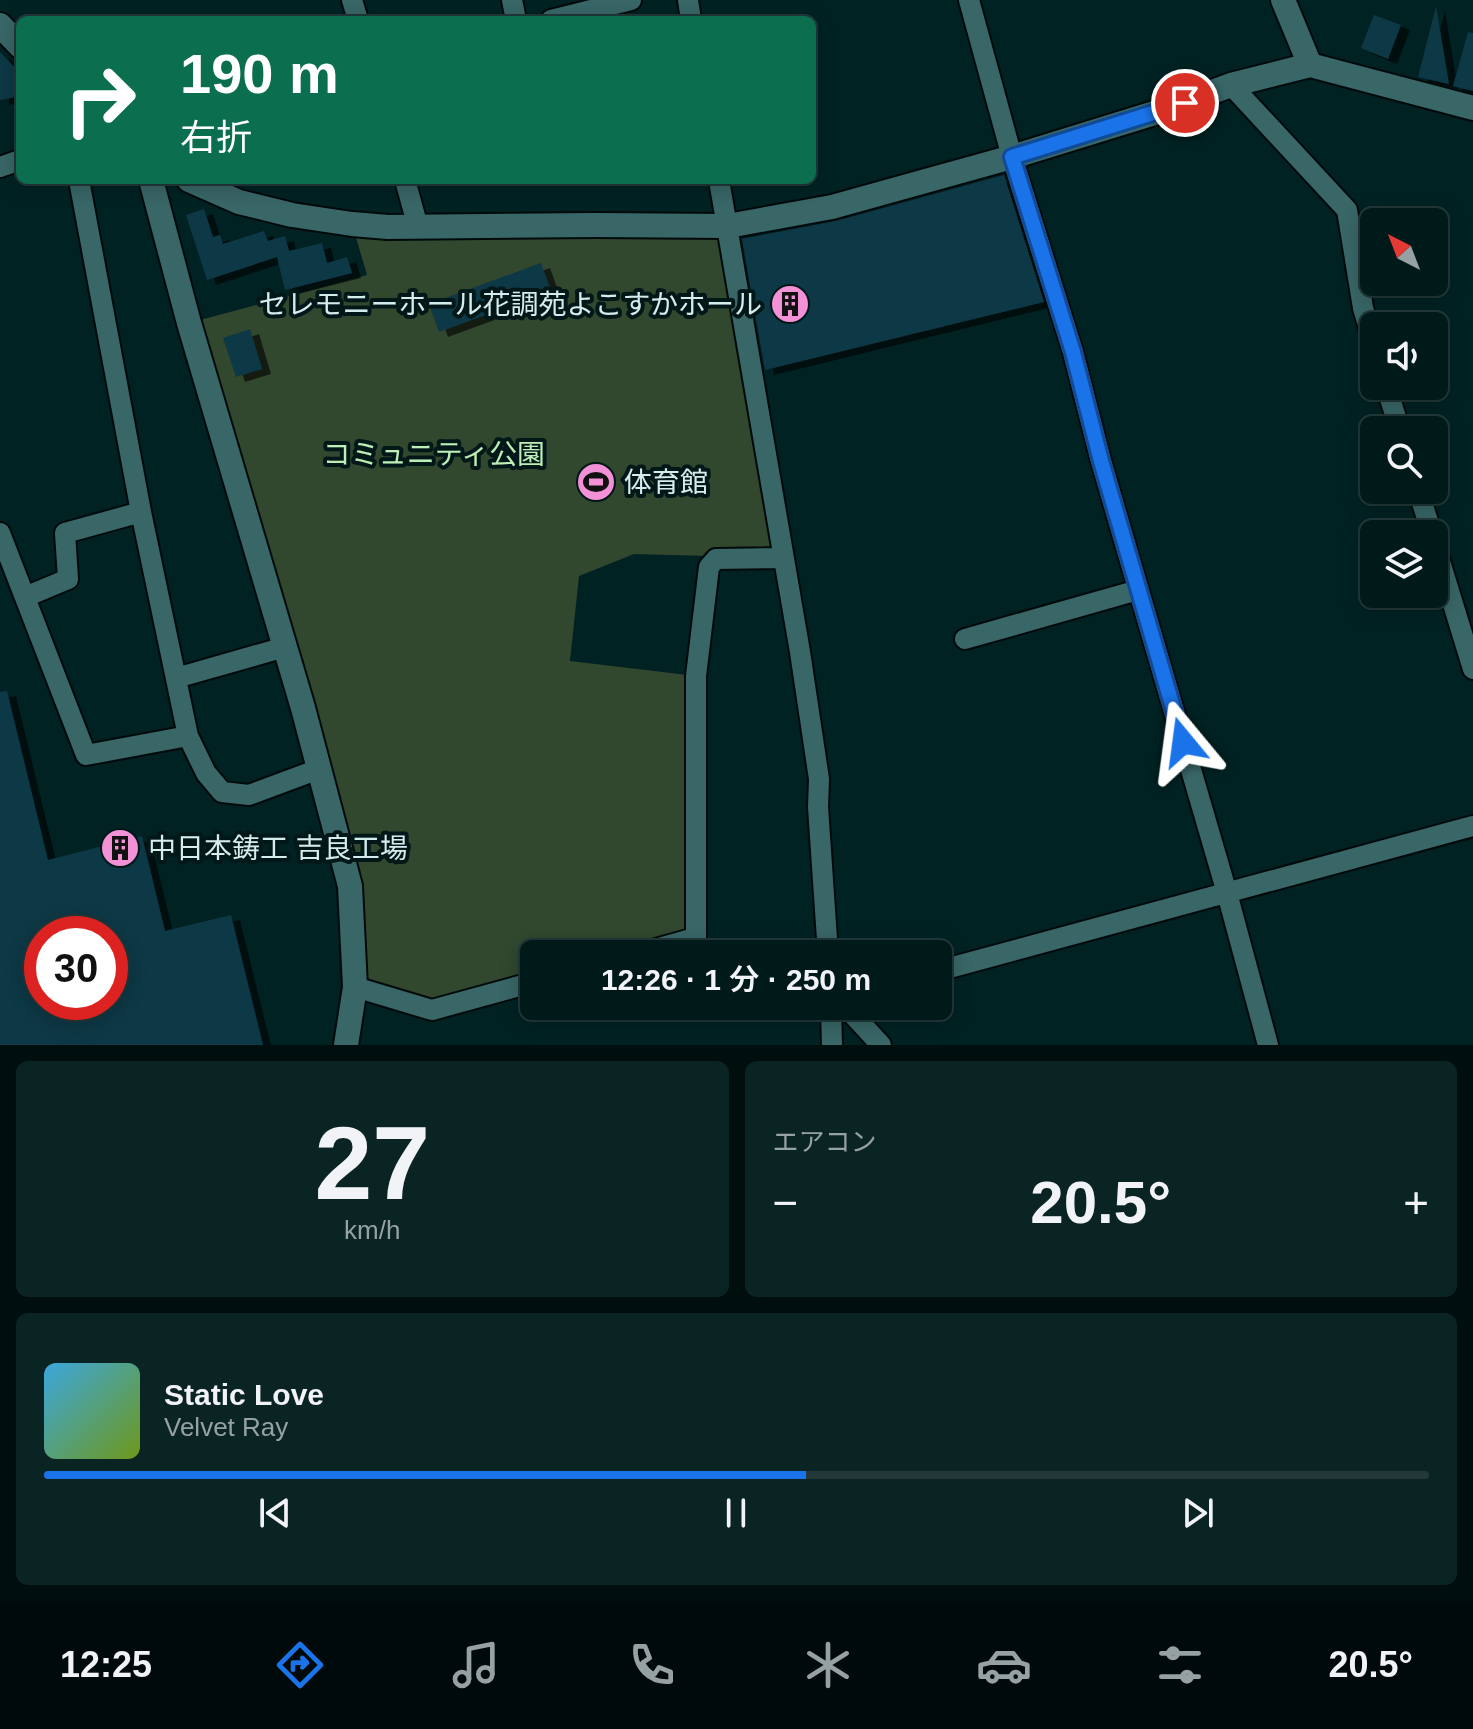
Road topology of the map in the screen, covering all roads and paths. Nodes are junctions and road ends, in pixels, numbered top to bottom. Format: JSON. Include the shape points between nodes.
{"nodes":[{"id":1,"x":631,"y":0,"type":"edge"},
{"id":2,"x":969,"y":0,"type":"edge"},
{"id":3,"x":1283,"y":0,"type":"edge"},
{"id":4,"x":567,"y":16,"type":"edge"},
{"id":5,"x":0,"y":25,"type":"edge"},
{"id":6,"x":16,"y":42,"type":"edge"},
{"id":7,"x":1310,"y":65,"type":"junction"},
{"id":8,"x":1231,"y":85,"type":"junction"},
{"id":9,"x":1473,"y":108,"type":"edge"},
{"id":10,"x":1012,"y":157,"type":"junction"},
{"id":11,"x":80,"y":184,"type":"edge"},
{"id":12,"x":152,"y":184,"type":"edge"},
{"id":13,"x":198,"y":184,"type":"edge"},
{"id":14,"x":406,"y":184,"type":"edge"},
{"id":15,"x":720,"y":184,"type":"edge"},
{"id":16,"x":728,"y":226,"type":"junction"},
{"id":17,"x":418,"y":227,"type":"junction"},
{"id":18,"x":1364,"y":312,"type":"edge"},
{"id":19,"x":141,"y":512,"type":"junction"},
{"id":20,"x":0,"y":533,"type":"edge"},
{"id":21,"x":783,"y":558,"type":"junction"},
{"id":22,"x":1448,"y":588,"type":"edge"},
{"id":23,"x":1138,"y":590,"type":"junction"},
{"id":24,"x":25,"y":597,"type":"junction"},
{"id":25,"x":965,"y":639,"type":"dead end"},
{"id":26,"x":285,"y":647,"type":"junction"},
{"id":27,"x":1473,"y":669,"type":"edge"},
{"id":28,"x":176,"y":678,"type":"junction"},
{"id":29,"x":188,"y":736,"type":"junction"},
{"id":30,"x":319,"y":769,"type":"junction"},
{"id":31,"x":1473,"y":826,"type":"edge"},
{"id":32,"x":1227,"y":893,"type":"junction"},
{"id":33,"x":696,"y":940,"type":"edge"},
{"id":34,"x":827,"y":940,"type":"edge"},
{"id":35,"x":952,"y":967,"type":"edge"},
{"id":36,"x":520,"y":986,"type":"edge"},
{"id":37,"x":355,"y":987,"type":"junction"},
{"id":38,"x":831,"y":1020,"type":"edge"},
{"id":39,"x":858,"y":1020,"type":"edge"},
{"id":40,"x":346,"y":1045,"type":"edge"},
{"id":41,"x":832,"y":1045,"type":"edge"},
{"id":42,"x":881,"y":1045,"type":"edge"},
{"id":43,"x":1268,"y":1045,"type":"edge"}],
"edges":[{"from":1,"to":4,"type":"street"},
{"from":2,"to":10,"type":"street"},
{"from":3,"to":7,"type":"street"},
{"from":5,"to":6,"type":"street"},
{"from":7,"to":8,"type":"street"},
{"from":7,"to":9,"type":"street"},
{"from":8,"to":10,"type":"street"},
{"from":8,"to":18,"type":"street","via":[[1347,210]]},
{"from":10,"to":16,"type":"street","via":[[832,207]]},
{"from":10,"to":23,"type":"street","via":[[1073,352]]},
{"from":11,"to":19,"type":"street"},
{"from":12,"to":26,"type":"street"},
{"from":13,"to":17,"type":"street","via":[[239,202],[292,215]]},
{"from":14,"to":17,"type":"street"},
{"from":15,"to":16,"type":"street"},
{"from":16,"to":17,"type":"street"},
{"from":16,"to":21,"type":"street"},
{"from":19,"to":24,"type":"street","via":[[65,533],[68,579]]},
{"from":19,"to":28,"type":"street"},
{"from":20,"to":24,"type":"street"},
{"from":21,"to":33,"type":"street","via":[[716,559],[709,567],[696,676]]},
{"from":21,"to":34,"type":"street","via":[[819,779]]},
{"from":22,"to":27,"type":"street"},
{"from":23,"to":25,"type":"street"},
{"from":23,"to":32,"type":"street"},
{"from":24,"to":29,"type":"street","via":[[86,755]]},
{"from":26,"to":28,"type":"street"},
{"from":26,"to":30,"type":"street"},
{"from":28,"to":29,"type":"street"},
{"from":29,"to":30,"type":"street","via":[[222,792],[249,795]]},
{"from":30,"to":37,"type":"street","via":[[350,886]]},
{"from":31,"to":32,"type":"street"},
{"from":32,"to":35,"type":"street"},
{"from":32,"to":43,"type":"street"},
{"from":36,"to":37,"type":"street","via":[[432,1010]]},
{"from":37,"to":40,"type":"street"},
{"from":38,"to":41,"type":"street"},
{"from":39,"to":42,"type":"street"}]}
